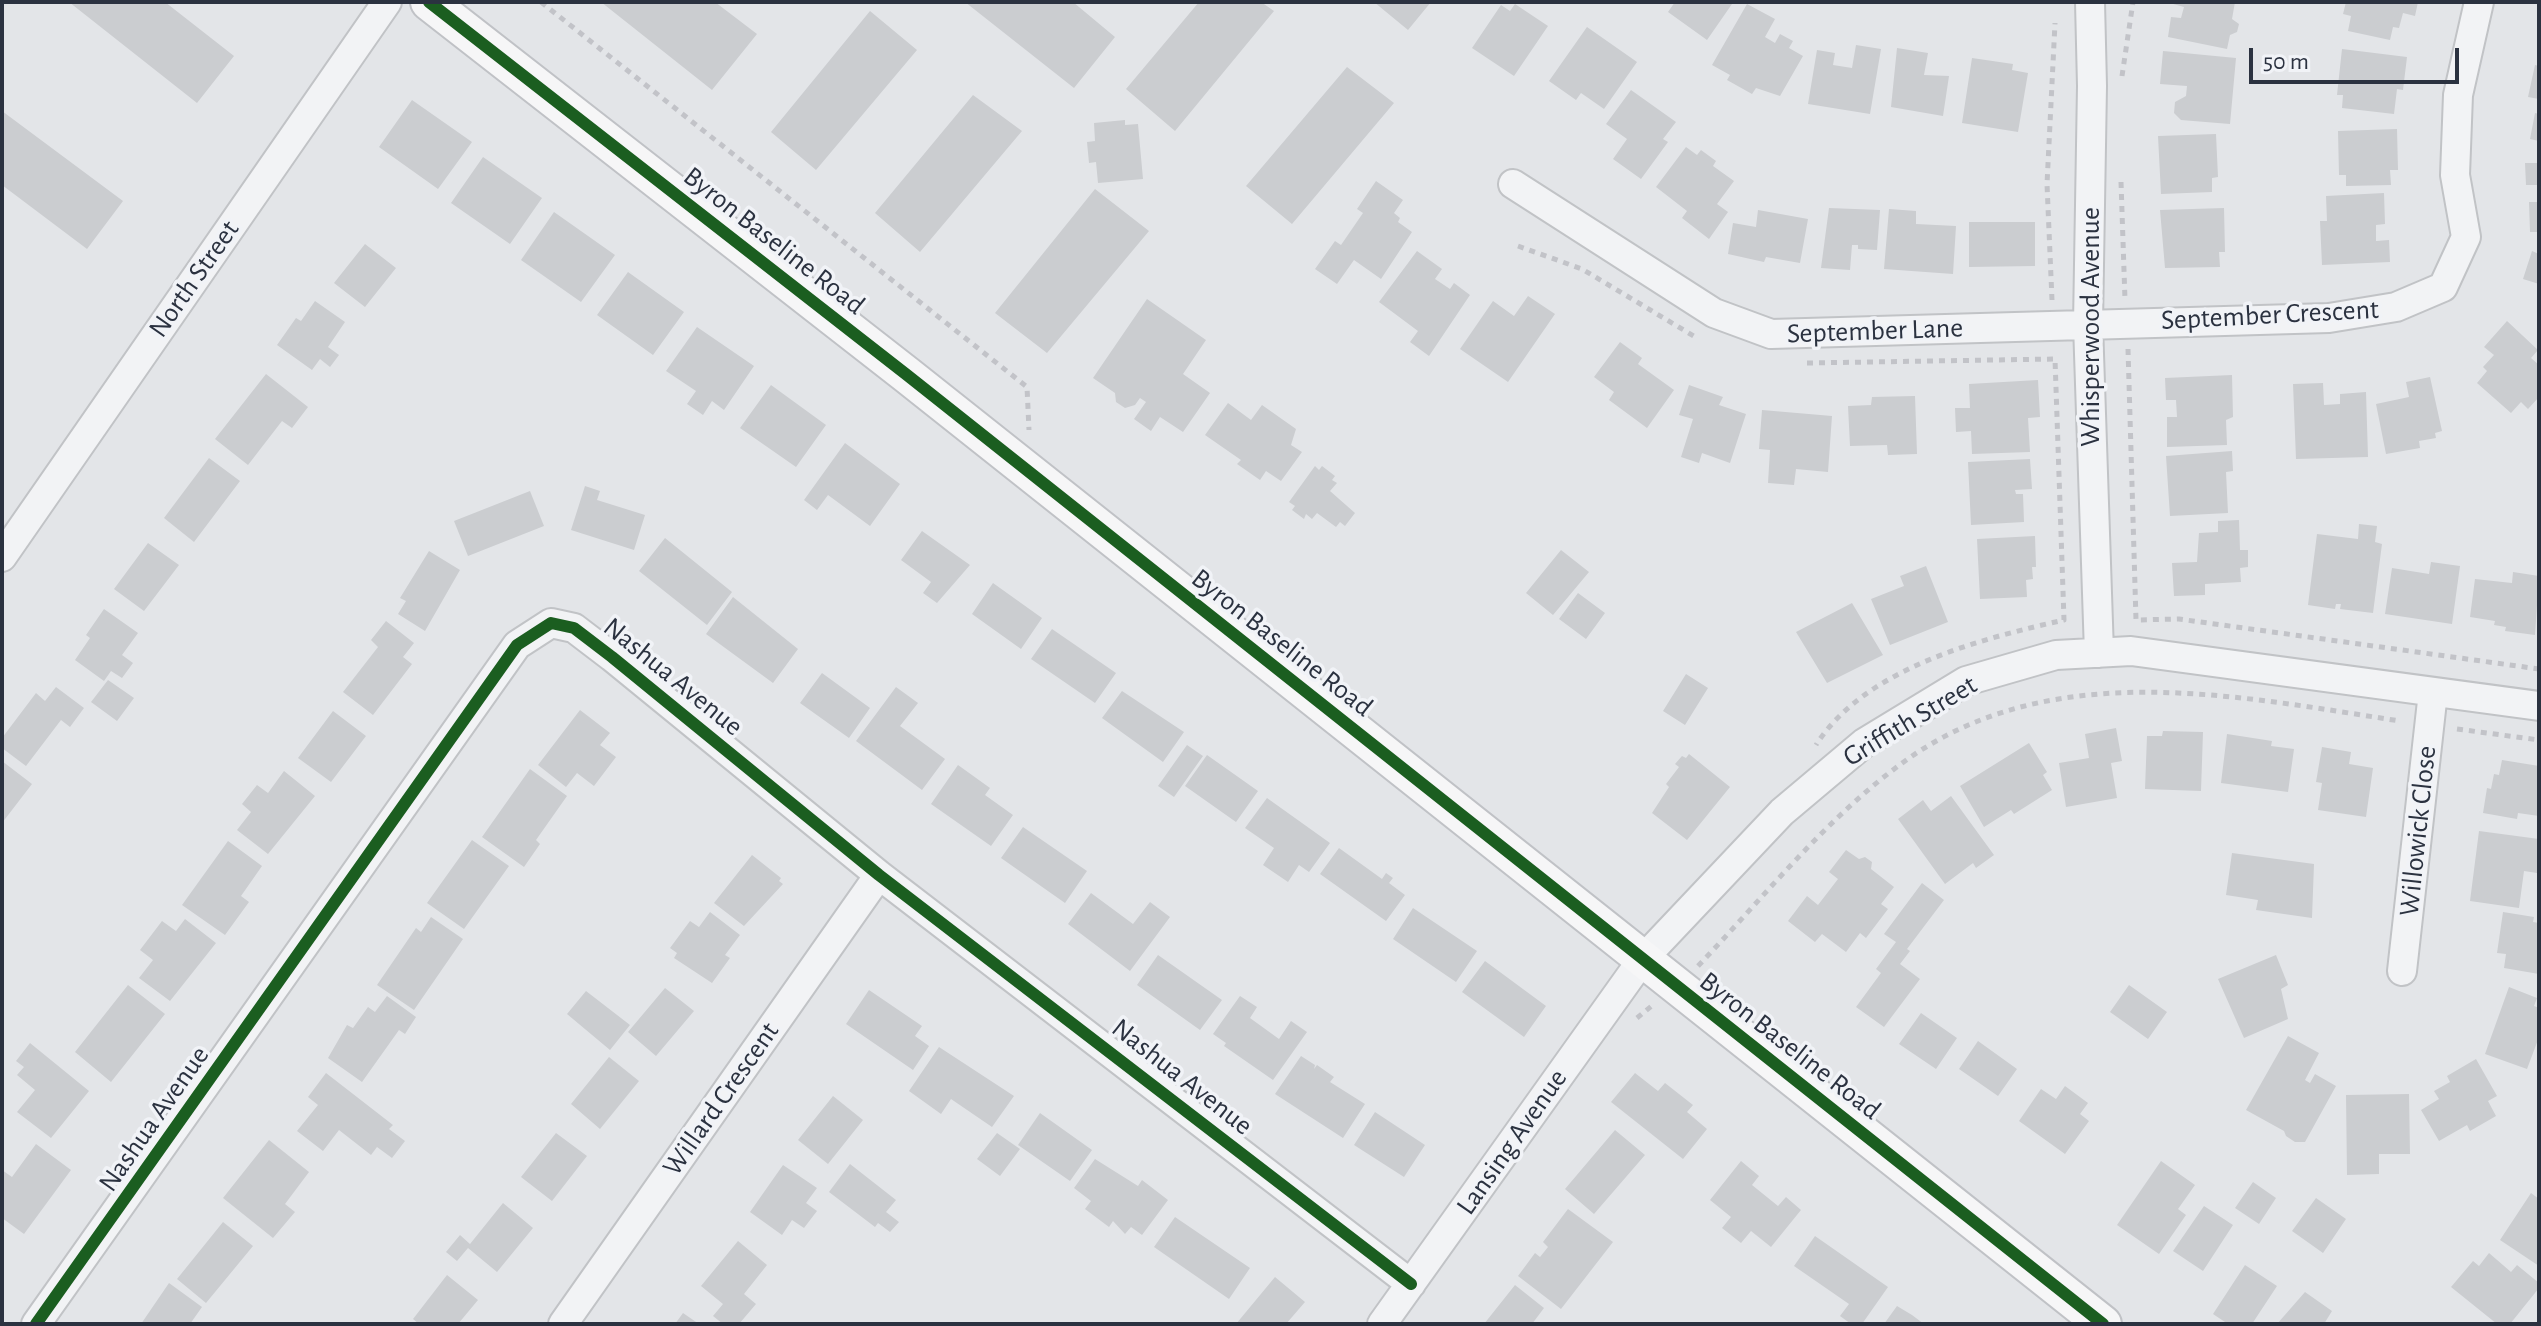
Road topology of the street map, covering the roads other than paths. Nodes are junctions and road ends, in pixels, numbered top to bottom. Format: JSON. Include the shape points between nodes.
{"nodes":[{"id":1,"x":387,"y":2,"type":"edge"},
{"id":2,"x":429,"y":2,"type":"edge"},
{"id":3,"x":2479,"y":2,"type":"edge"},
{"id":4,"x":2075,"y":8,"type":"edge"},
{"id":5,"x":1513,"y":184,"type":"dead end"},
{"id":6,"x":2088,"y":324,"type":"junction"},
{"id":7,"x":2,"y":557,"type":"edge"},
{"id":8,"x":2099,"y":653,"type":"junction"},
{"id":9,"x":2433,"y":692,"type":"junction"},
{"id":10,"x":2539,"y":706,"type":"edge"},
{"id":11,"x":879,"y":875,"type":"junction"},
{"id":12,"x":1642,"y":960,"type":"junction"},
{"id":13,"x":2402,"y":971,"type":"dead end"},
{"id":14,"x":1411,"y":1284,"type":"junction"},
{"id":15,"x":36,"y":1324,"type":"edge"},
{"id":16,"x":563,"y":1324,"type":"edge"},
{"id":17,"x":1382,"y":1324,"type":"edge"},
{"id":18,"x":2103,"y":1324,"type":"edge"}],
"edges":[{"from":1,"to":7,"type":"street","name":"North Street"},
{"from":2,"to":12,"type":"main road","name":"Byron Baseline Road"},
{"from":3,"to":6,"type":"street","name":"September Crescent","via":[[2458,95],[2455,175],[2466,237],[2443,287],[2396,307],[2329,318]]},
{"from":4,"to":6,"type":"street","name":"Whisperwood Avenue","via":[[2092,86]]},
{"from":5,"to":6,"type":"street","name":"September Lane","via":[[1714,313],[1771,334]]},
{"from":6,"to":8,"type":"street","name":"Whisperwood Avenue"},
{"from":8,"to":9,"type":"street","name":"Griffith Street","via":[[2131,651]]},
{"from":8,"to":12,"type":"street","name":"Griffith Street","via":[[2056,655],[1966,681],[1864,743],[1782,812]]},
{"from":9,"to":10,"type":"street","name":"Griffith Street"},
{"from":9,"to":13,"type":"street","name":"Willowick Close"},
{"from":11,"to":14,"type":"street","name":"Nashua Avenue"},
{"from":11,"to":15,"type":"street","name":"Nashua Avenue","via":[[612,657],[574,628],[551,623],[517,645]]},
{"from":11,"to":16,"type":"street","name":"Willard Crescent"},
{"from":12,"to":14,"type":"street","name":"Lansing Avenue"},
{"from":12,"to":18,"type":"main road","name":"Byron Baseline Road"},
{"from":14,"to":17,"type":"street","name":"Lansing Avenue"}]}
